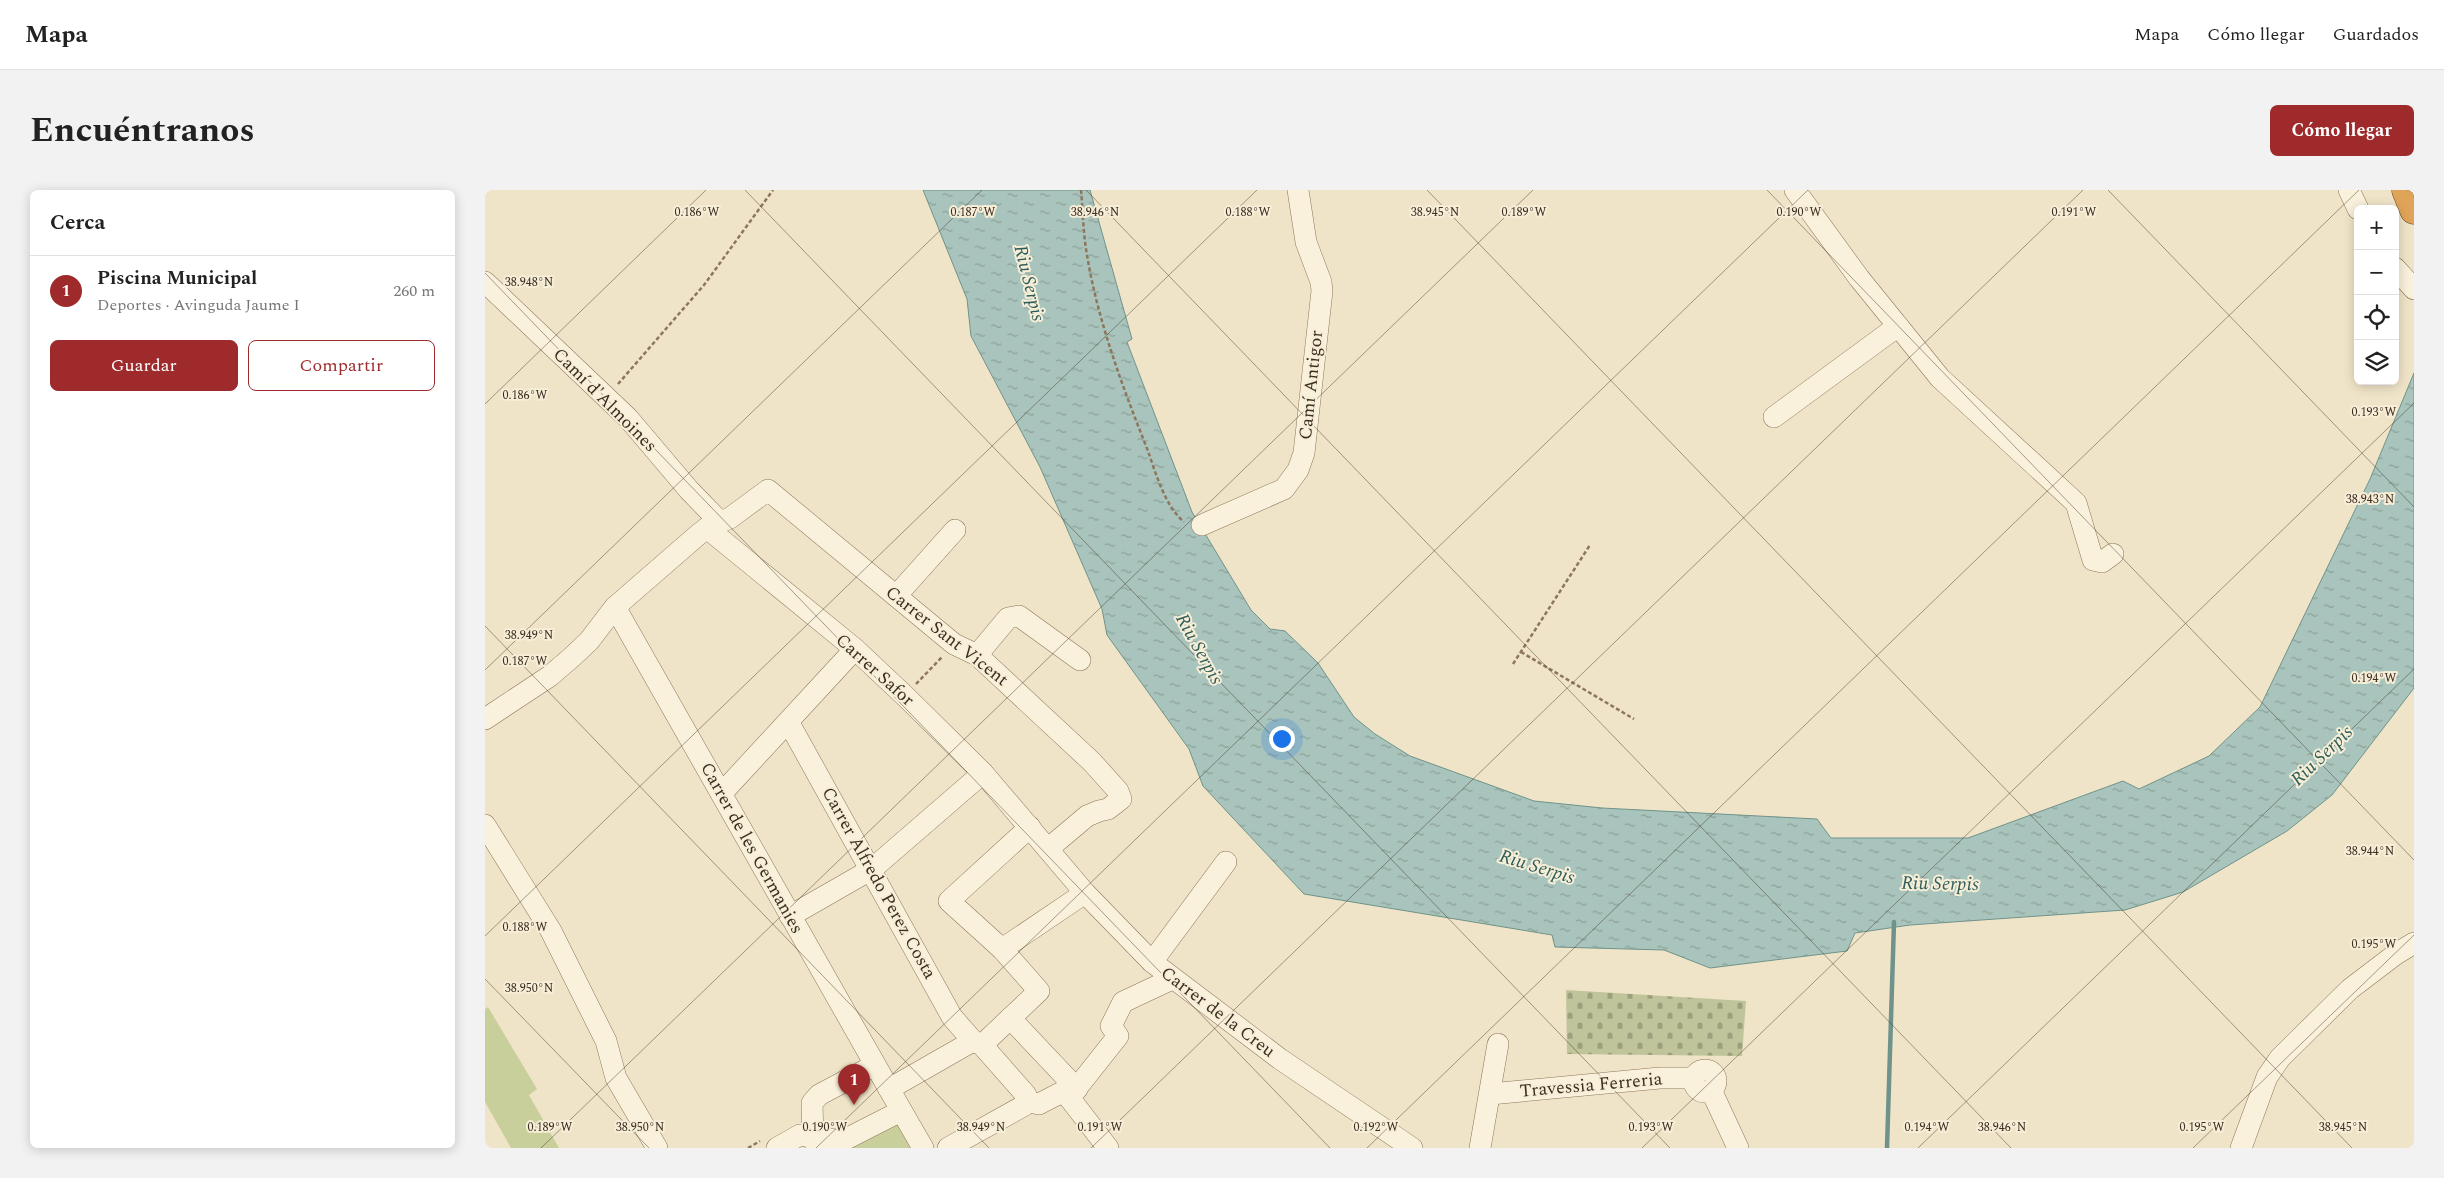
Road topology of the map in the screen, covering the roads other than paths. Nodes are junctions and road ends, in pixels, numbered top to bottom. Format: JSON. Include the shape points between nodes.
{"nodes":[{"id":1,"x":1298,"y":190,"type":"edge"},
{"id":2,"x":1795,"y":190,"type":"edge"},
{"id":3,"x":2349,"y":190,"type":"edge"},
{"id":4,"x":2356,"y":205,"type":"edge"},
{"id":5,"x":2399,"y":272,"type":"edge"},
{"id":6,"x":485,"y":282,"type":"edge"},
{"id":7,"x":2414,"y":289,"type":"edge"},
{"id":8,"x":1899,"y":326,"type":"junction"},
{"id":9,"x":1774,"y":417,"type":"dead end"},
{"id":10,"x":714,"y":525,"type":"junction"},
{"id":11,"x":1202,"y":525,"type":"road end"},
{"id":12,"x":955,"y":530,"type":"dead end"},
{"id":13,"x":2113,"y":554,"type":"dead end"},
{"id":14,"x":896,"y":596,"type":"junction"},
{"id":15,"x":615,"y":607,"type":"junction"},
{"id":16,"x":855,"y":649,"type":"junction"},
{"id":17,"x":977,"y":656,"type":"junction"},
{"id":18,"x":1080,"y":660,"type":"dead end"},
{"id":19,"x":485,"y":719,"type":"edge"},
{"id":20,"x":789,"y":723,"type":"junction"},
{"id":21,"x":983,"y":773,"type":"junction"},
{"id":22,"x":722,"y":793,"type":"junction"},
{"id":23,"x":485,"y":825,"type":"edge"},
{"id":24,"x":1030,"y":826,"type":"junction"},
{"id":25,"x":1049,"y":848,"type":"junction"},
{"id":26,"x":1226,"y":862,"type":"dead end"},
{"id":27,"x":872,"y":869,"type":"junction"},
{"id":28,"x":1085,"y":893,"type":"junction"},
{"id":29,"x":790,"y":916,"type":"junction"},
{"id":30,"x":2414,"y":943,"type":"edge"},
{"id":31,"x":1002,"y":949,"type":"junction"},
{"id":32,"x":1152,"y":962,"type":"junction"},
{"id":33,"x":1172,"y":979,"type":"junction"},
{"id":34,"x":1010,"y":1018,"type":"junction"},
{"id":35,"x":978,"y":1043,"type":"junction"},
{"id":36,"x":1497,"y":1044,"type":"dead end"},
{"id":37,"x":875,"y":1065,"type":"junction"},
{"id":38,"x":889,"y":1089,"type":"junction"},
{"id":39,"x":1073,"y":1093,"type":"junction"},
{"id":40,"x":1489,"y":1094,"type":"junction"},
{"id":41,"x":1026,"y":1101,"type":"junction"},
{"id":42,"x":901,"y":1111,"type":"junction"},
{"id":43,"x":820,"y":1145,"type":"edge"},
{"id":44,"x":657,"y":1148,"type":"edge"},
{"id":45,"x":777,"y":1148,"type":"edge"},
{"id":46,"x":923,"y":1148,"type":"edge"},
{"id":47,"x":948,"y":1148,"type":"edge"},
{"id":48,"x":1108,"y":1148,"type":"edge"},
{"id":49,"x":1413,"y":1148,"type":"edge"},
{"id":50,"x":1480,"y":1148,"type":"edge"},
{"id":51,"x":1739,"y":1148,"type":"edge"},
{"id":52,"x":2241,"y":1148,"type":"edge"}],
"edges":[{"from":1,"to":11,"type":"street","name":"Camí Antigor","via":[[1306,242],[1322,291],[1304,453],[1298,470],[1284,489]]},
{"from":2,"to":8,"type":"street","via":[[1859,278]]},
{"from":3,"to":4,"type":"street"},
{"from":5,"to":7,"type":"street"},
{"from":6,"to":10,"type":"street","name":"Camí d'Almoines","via":[[628,418]]},
{"from":8,"to":9,"type":"street"},
{"from":8,"to":13,"type":"street","via":[[1940,378],[2076,503],[2093,560],[2102,562]]},
{"from":10,"to":14,"type":"street","name":"Carrer Sant Vicent","via":[[730,518],[768,490]]},
{"from":10,"to":15,"type":"street"},
{"from":10,"to":16,"type":"street","name":"Carrer Safor"},
{"from":12,"to":14,"type":"street"},
{"from":14,"to":17,"type":"street","name":"Carrer Sant Vicent","via":[[954,644]]},
{"from":15,"to":19,"type":"street","via":[[589,640],[565,663]]},
{"from":15,"to":22,"type":"street","name":"Carrer de les Germanies"},
{"from":16,"to":20,"type":"street"},
{"from":16,"to":21,"type":"street","name":"Carrer Safor"},
{"from":17,"to":18,"type":"street","via":[[1008,618],[1019,616]]},
{"from":17,"to":25,"type":"street","name":"Carrer Sant Vicent","via":[[1092,762],[1118,791],[1121,799],[1115,806],[1087,816]]},
{"from":20,"to":22,"type":"street"},
{"from":20,"to":27,"type":"street","name":"Carrer Alfredo Perez Costa"},
{"from":21,"to":24,"type":"street","name":"Carrer Safor"},
{"from":21,"to":27,"type":"street"},
{"from":22,"to":29,"type":"street","name":"Carrer de les Germanies"},
{"from":23,"to":44,"type":"street","via":[[551,931],[606,1041],[616,1078]]},
{"from":24,"to":25,"type":"street","name":"Carrer Safor"},
{"from":24,"to":31,"type":"street","via":[[949,901]]},
{"from":25,"to":28,"type":"street","name":"Carrer de la Creu"},
{"from":26,"to":32,"type":"street"},
{"from":27,"to":29,"type":"street"},
{"from":27,"to":35,"type":"street","name":"Carrer Alfredo Perez Costa","via":[[952,1017]]},
{"from":28,"to":31,"type":"street"},
{"from":28,"to":32,"type":"street","name":"Carrer de la Creu"},
{"from":29,"to":37,"type":"street","name":"Carrer de les Germanies"},
{"from":30,"to":52,"type":"street","via":[[2350,988],[2280,1058],[2267,1077]]},
{"from":31,"to":34,"type":"street","via":[[1039,990]]},
{"from":32,"to":33,"type":"street","name":"Carrer de la Creu"},
{"from":33,"to":39,"type":"street","via":[[1123,1002],[1111,1026],[1118,1036]]},
{"from":33,"to":49,"type":"street","name":"Carrer de la Creu","via":[[1280,1059]]},
{"from":34,"to":35,"type":"street"},
{"from":34,"to":39,"type":"street"},
{"from":35,"to":38,"type":"street"},
{"from":35,"to":41,"type":"street","name":"Carrer Alfredo Perez Costa","via":[[1026,1095]]},
{"from":36,"to":40,"type":"street"},
{"from":37,"to":38,"type":"street","name":"Carrer de les Germanies"},
{"from":37,"to":43,"type":"street","via":[[815,1100],[811,1108]]},
{"from":38,"to":42,"type":"street","name":"Carrer de les Germanies"},
{"from":39,"to":41,"type":"street","via":[[1062,1091],[1039,1104]]},
{"from":39,"to":48,"type":"street"},
{"from":40,"to":50,"type":"street"},
{"from":40,"to":51,"type":"street","name":"Travessia Ferreria","via":[[1660,1078],[1693,1078],[1695,1087],[1702,1092],[1711,1090]]},
{"from":41,"to":47,"type":"street","via":[[1025,1105]]},
{"from":42,"to":43,"type":"street","via":[[843,1141]]},
{"from":42,"to":46,"type":"street","name":"Carrer de les Germanies"},
{"from":43,"to":45,"type":"street","via":[[800,1134]]}]}
